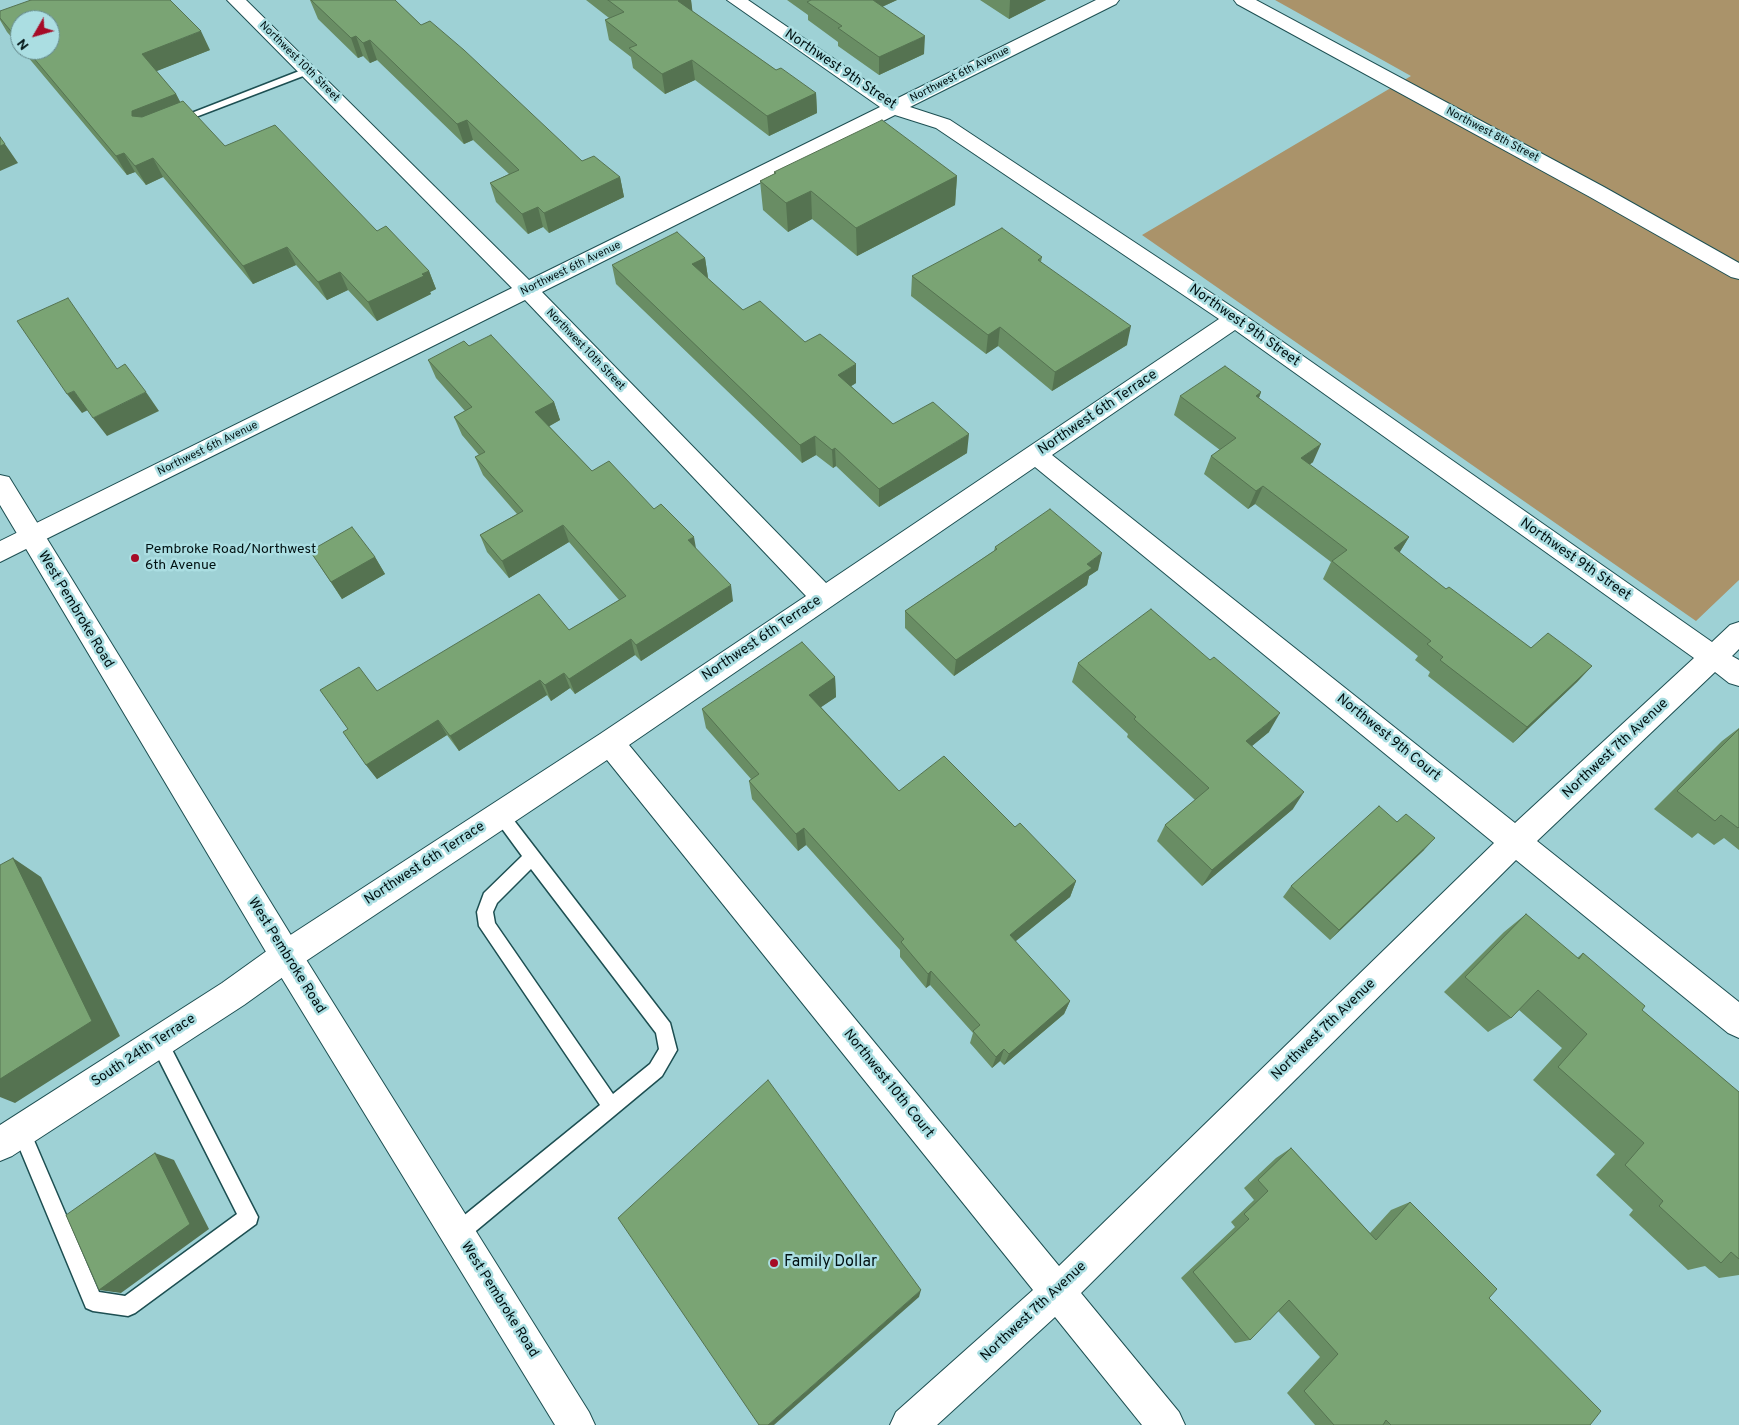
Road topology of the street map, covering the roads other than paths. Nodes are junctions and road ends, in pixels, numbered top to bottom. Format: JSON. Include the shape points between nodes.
{"nodes":[{"id":1,"x":236,"y":0,"type":"edge"},
{"id":2,"x":1110,"y":0,"type":"edge"},
{"id":3,"x":1243,"y":0,"type":"edge"},
{"id":4,"x":747,"y":2,"type":"edge"},
{"id":5,"x":307,"y":71,"type":"junction"},
{"id":6,"x":894,"y":108,"type":"junction"},
{"id":7,"x":166,"y":125,"type":"edge"},
{"id":8,"x":1739,"y":272,"type":"edge"},
{"id":9,"x":527,"y":290,"type":"junction"},
{"id":10,"x":1235,"y":319,"type":"junction"},
{"id":11,"x":1036,"y":455,"type":"junction"},
{"id":12,"x":0,"y":484,"type":"edge"},
{"id":13,"x":31,"y":536,"type":"junction"},
{"id":14,"x":0,"y":552,"type":"edge"},
{"id":15,"x":823,"y":597,"type":"junction"},
{"id":16,"x":1739,"y":633,"type":"edge"},
{"id":17,"x":1713,"y":658,"type":"junction"},
{"id":18,"x":1739,"y":676,"type":"edge"},
{"id":19,"x":610,"y":743,"type":"junction"},
{"id":20,"x":500,"y":815,"type":"junction"},
{"id":21,"x":1516,"y":841,"type":"junction"},
{"id":22,"x":532,"y":856,"type":"junction"},
{"id":23,"x":286,"y":956,"type":"junction"},
{"id":24,"x":1739,"y":1022,"type":"edge"},
{"id":25,"x":158,"y":1042,"type":"junction"},
{"id":26,"x":612,"y":1107,"type":"junction"},
{"id":27,"x":11,"y":1137,"type":"edge"},
{"id":28,"x":458,"y":1233,"type":"junction"},
{"id":29,"x":1057,"y":1292,"type":"junction"},
{"id":30,"x":912,"y":1424,"type":"edge"},
{"id":31,"x":576,"y":1425,"type":"edge"},
{"id":32,"x":1166,"y":1425,"type":"edge"}],
"edges":[{"from":1,"to":5,"type":"street","name":"Northwest 10th Street"},
{"from":2,"to":6,"type":"street","name":"Northwest 6th Avenue"},
{"from":3,"to":8,"type":"street","name":"Northwest 8th Street"},
{"from":4,"to":6,"type":"street","name":"Northwest 9th Street"},
{"from":5,"to":7,"type":"lane"},
{"from":5,"to":9,"type":"street","name":"Northwest 10th Street"},
{"from":6,"to":9,"type":"street","name":"Northwest 6th Avenue"},
{"from":6,"to":10,"type":"street","name":"Northwest 9th Street","via":[[943,124]]},
{"from":9,"to":13,"type":"street","name":"Northwest 6th Avenue"},
{"from":9,"to":15,"type":"street","name":"Northwest 10th Street"},
{"from":10,"to":11,"type":"street","name":"Northwest 6th Terrace"},
{"from":10,"to":17,"type":"street","name":"Northwest 9th Street"},
{"from":11,"to":15,"type":"street","name":"Northwest 6th Terrace"},
{"from":11,"to":21,"type":"street","name":"Northwest 9th Court"},
{"from":12,"to":13,"type":"street","name":"West Pembroke Road"},
{"from":13,"to":14,"type":"street","name":"Northwest 6th Avenue"},
{"from":13,"to":23,"type":"street","name":"West Pembroke Road"},
{"from":15,"to":19,"type":"street","name":"Northwest 6th Terrace"},
{"from":16,"to":17,"type":"street","name":"Northwest 7th Avenue"},
{"from":17,"to":18,"type":"street","name":"Northwest 9th Street"},
{"from":17,"to":21,"type":"street","name":"Northwest 7th Avenue"},
{"from":19,"to":20,"type":"street","name":"Northwest 6th Terrace"},
{"from":19,"to":29,"type":"street","name":"Northwest 10th Court"},
{"from":20,"to":22,"type":"lane"},
{"from":20,"to":23,"type":"street","name":"Northwest 6th Terrace"},
{"from":21,"to":24,"type":"street","name":"Northwest 9th Court"},
{"from":21,"to":29,"type":"street","name":"Northwest 7th Avenue"},
{"from":22,"to":26,"type":"lane","via":[[490,898],[485,912],[487,926]]},
{"from":22,"to":26,"type":"lane","via":[[664,1029],[668,1050],[656,1070]]},
{"from":23,"to":25,"type":"street","name":"South 24th Terrace"},
{"from":23,"to":28,"type":"street","name":"West Pembroke Road"},
{"from":25,"to":27,"type":"street","name":"South 24th Terrace"},
{"from":25,"to":27,"type":"lane","via":[[249,1217],[128,1306],[92,1301]]},
{"from":26,"to":28,"type":"lane"},
{"from":28,"to":31,"type":"street","name":"West Pembroke Road"},
{"from":29,"to":30,"type":"street","name":"Northwest 7th Avenue"},
{"from":29,"to":32,"type":"street","name":"Northwest 10th Court"}]}
